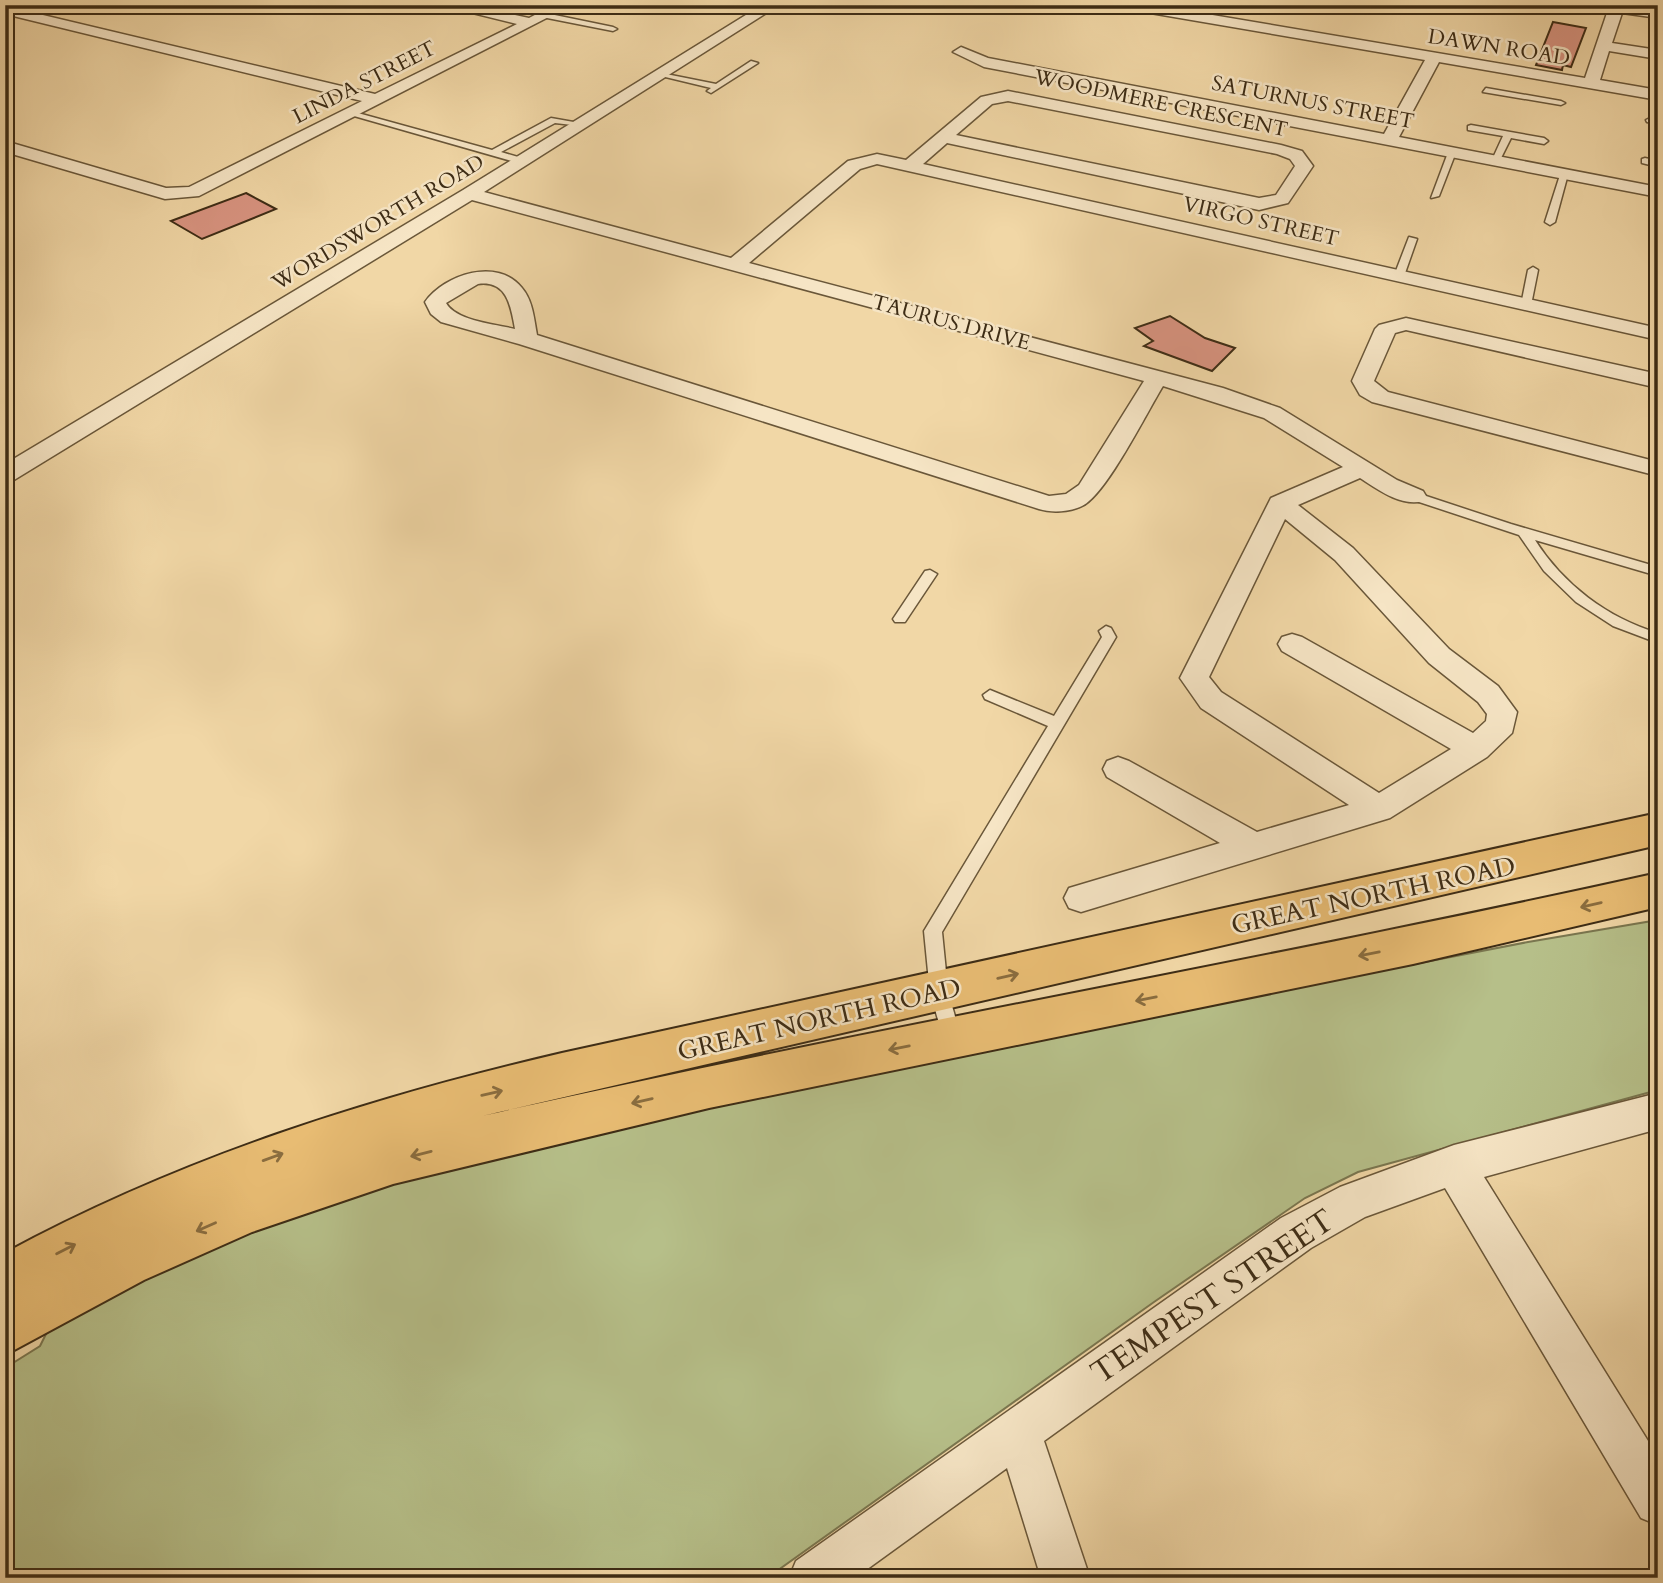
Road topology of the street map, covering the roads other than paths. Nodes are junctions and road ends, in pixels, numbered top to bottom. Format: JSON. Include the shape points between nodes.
{"nodes":[{"id":1,"x":447,"y":5,"type":"edge"},
{"id":2,"x":565,"y":5,"type":"edge"},
{"id":3,"x":772,"y":5,"type":"edge"},
{"id":4,"x":1127,"y":5,"type":"edge"},
{"id":5,"x":1600,"y":5,"type":"edge"},
{"id":6,"x":1616,"y":8,"type":"junction"},
{"id":7,"x":5,"y":10,"type":"edge"},
{"id":8,"x":1658,"y":14,"type":"edge"},
{"id":9,"x":545,"y":15,"type":"junction"},
{"id":10,"x":529,"y":22,"type":"junction"},
{"id":11,"x":613,"y":29,"type":"dead end"},
{"id":12,"x":1603,"y":46,"type":"junction"},
{"id":13,"x":961,"y":52,"type":"dead end"},
{"id":14,"x":1658,"y":55,"type":"edge"},
{"id":15,"x":1434,"y":58,"type":"junction"},
{"id":16,"x":754,"y":63,"type":"dead end"},
{"id":17,"x":1530,"y":74,"type":"junction"},
{"id":18,"x":661,"y":75,"type":"junction"},
{"id":19,"x":1591,"y":83,"type":"junction"},
{"id":20,"x":1486,"y":90,"type":"dead end"},
{"id":21,"x":1658,"y":95,"type":"edge"},
{"id":22,"x":1521,"y":96,"type":"junction"},
{"id":23,"x":374,"y":99,"type":"junction"},
{"id":24,"x":1561,"y":103,"type":"dead end"},
{"id":25,"x":350,"y":112,"type":"junction"},
{"id":26,"x":581,"y":124,"type":"junction"},
{"id":27,"x":1471,"y":128,"type":"dead end"},
{"id":28,"x":1508,"y":135,"type":"junction"},
{"id":29,"x":946,"y":138,"type":"junction"},
{"id":30,"x":1389,"y":140,"type":"junction"},
{"id":31,"x":1544,"y":141,"type":"dead end"},
{"id":32,"x":964,"y":142,"type":"junction"},
{"id":33,"x":5,"y":146,"type":"edge"},
{"id":34,"x":1452,"y":152,"type":"junction"},
{"id":35,"x":493,"y":153,"type":"junction"},
{"id":36,"x":523,"y":160,"type":"junction"},
{"id":37,"x":1496,"y":160,"type":"junction"},
{"id":38,"x":1645,"y":161,"type":"dead end"},
{"id":39,"x":1658,"y":163,"type":"edge"},
{"id":40,"x":911,"y":165,"type":"junction"},
{"id":41,"x":932,"y":170,"type":"junction"},
{"id":42,"x":1564,"y":174,"type":"junction"},
{"id":43,"x":1658,"y":192,"type":"edge"},
{"id":44,"x":469,"y":194,"type":"junction"},
{"id":45,"x":1434,"y":196,"type":"dead end"},
{"id":46,"x":1550,"y":222,"type":"dead end"},
{"id":47,"x":1412,"y":239,"type":"dead end"},
{"id":48,"x":736,"y":264,"type":"junction"},
{"id":49,"x":1534,"y":270,"type":"dead end"},
{"id":50,"x":1399,"y":276,"type":"junction"},
{"id":51,"x":1526,"y":305,"type":"junction"},
{"id":52,"x":1651,"y":333,"type":"edge"},
{"id":53,"x":527,"y":339,"type":"dead end"},
{"id":54,"x":1157,"y":378,"type":"junction"},
{"id":55,"x":1647,"y":379,"type":"edge"},
{"id":56,"x":1362,"y":468,"type":"junction"},
{"id":57,"x":1658,"y":469,"type":"edge"},
{"id":58,"x":5,"y":475,"type":"edge"},
{"id":59,"x":1414,"y":496,"type":"joint"},
{"id":60,"x":1280,"y":503,"type":"junction"},
{"id":61,"x":1524,"y":533,"type":"junction"},
{"id":62,"x":1658,"y":572,"type":"edge"},
{"id":63,"x":930,"y":573,"type":"dead end"},
{"id":64,"x":900,"y":619,"type":"dead end"},
{"id":65,"x":1106,"y":631,"type":"dead end"},
{"id":66,"x":1658,"y":638,"type":"edge"},
{"id":67,"x":1292,"y":644,"type":"dead end"},
{"id":68,"x":990,"y":695,"type":"dead end"},
{"id":69,"x":1056,"y":723,"type":"junction"},
{"id":70,"x":1476,"y":749,"type":"junction"},
{"id":71,"x":1118,"y":769,"type":"dead end"},
{"id":72,"x":1379,"y":810,"type":"junction"},
{"id":73,"x":1658,"y":829,"type":"edge"},
{"id":74,"x":1251,"y":845,"type":"junction"},
{"id":75,"x":1658,"y":855,"type":"edge"},
{"id":76,"x":1524,"y":862,"type":"junction"},
{"id":77,"x":1384,"y":891,"type":"junction"},
{"id":78,"x":1650,"y":894,"type":"edge"},
{"id":79,"x":1081,"y":898,"type":"dead end"},
{"id":80,"x":1413,"y":946,"type":"junction"},
{"id":81,"x":939,"y":992,"type":"junction"},
{"id":82,"x":952,"y":1037,"type":"junction"},
{"id":83,"x":1658,"y":1111,"type":"edge"},
{"id":84,"x":1454,"y":1165,"type":"junction"},
{"id":85,"x":5,"y":1281,"type":"edge"},
{"id":86,"x":5,"y":1329,"type":"edge"},
{"id":87,"x":1018,"y":1431,"type":"junction"},
{"id":88,"x":1658,"y":1501,"type":"edge"},
{"id":89,"x":813,"y":1578,"type":"edge"},
{"id":90,"x":1066,"y":1578,"type":"edge"}],
"edges":[{"from":1,"to":10,"type":"street"},
{"from":2,"to":9,"type":"street","name":"LINDA STREET"},
{"from":3,"to":18,"type":"street","name":"WORDSWORTH ROAD"},
{"from":4,"to":15,"type":"street","name":"DAWN ROAD"},
{"from":5,"to":6,"type":"street"},
{"from":6,"to":8,"type":"street"},
{"from":6,"to":12,"type":"street"},
{"from":7,"to":23,"type":"street"},
{"from":9,"to":10,"type":"street","name":"LINDA STREET"},
{"from":9,"to":11,"type":"lane"},
{"from":10,"to":23,"type":"street","name":"LINDA STREET"},
{"from":12,"to":14,"type":"street"},
{"from":12,"to":19,"type":"street"},
{"from":13,"to":30,"type":"street","name":"SATURNUS STREET","via":[[984,62]]},
{"from":15,"to":17,"type":"street","name":"DAWN ROAD"},
{"from":15,"to":30,"type":"street"},
{"from":16,"to":18,"type":"lane","via":[[715,89]]},
{"from":17,"to":19,"type":"street","name":"DAWN ROAD"},
{"from":17,"to":22,"type":"lane"},
{"from":18,"to":26,"type":"street","name":"WORDSWORTH ROAD"},
{"from":19,"to":21,"type":"street","name":"DAWN ROAD"},
{"from":20,"to":22,"type":"lane"},
{"from":22,"to":24,"type":"lane"},
{"from":23,"to":25,"type":"street","name":"LINDA STREET"},
{"from":25,"to":33,"type":"street","name":"LINDA STREET","via":[[207,186],[181,194],[165,194]]},
{"from":25,"to":35,"type":"lane"},
{"from":26,"to":35,"type":"lane","via":[[554,120]]},
{"from":26,"to":36,"type":"street","name":"WORDSWORTH ROAD"},
{"from":27,"to":28,"type":"lane"},
{"from":28,"to":31,"type":"lane"},
{"from":28,"to":37,"type":"lane"},
{"from":29,"to":32,"type":"street","name":"WOODMERE CRESCENT"},
{"from":29,"to":32,"type":"street","name":"WOODMERE CRESCENT","via":[[988,100],[1016,97],[1281,150],[1296,155],[1304,166],[1282,199],[1259,204]]},
{"from":29,"to":40,"type":"street","name":"WOODMERE CRESCENT"},
{"from":30,"to":34,"type":"street","name":"SATURNUS STREET"},
{"from":32,"to":41,"type":"street"},
{"from":34,"to":37,"type":"street","name":"SATURNUS STREET"},
{"from":34,"to":45,"type":"lane"},
{"from":35,"to":36,"type":"lane"},
{"from":36,"to":44,"type":"street","name":"WORDSWORTH ROAD"},
{"from":37,"to":42,"type":"street","name":"SATURNUS STREET"},
{"from":38,"to":39,"type":"lane"},
{"from":40,"to":41,"type":"street","name":"VIRGO STREET"},
{"from":40,"to":48,"type":"street","name":"VIRGO STREET","via":[[877,159],[854,165]]},
{"from":41,"to":50,"type":"street","name":"VIRGO STREET"},
{"from":42,"to":43,"type":"street","name":"SATURNUS STREET"},
{"from":42,"to":46,"type":"lane"},
{"from":44,"to":48,"type":"street","name":"TAURUS DRIVE"},
{"from":44,"to":58,"type":"street","name":"WORDSWORTH ROAD"},
{"from":47,"to":50,"type":"lane"},
{"from":48,"to":54,"type":"street","name":"TAURUS DRIVE"},
{"from":49,"to":51,"type":"lane"},
{"from":50,"to":51,"type":"street","name":"VIRGO STREET"},
{"from":51,"to":52,"type":"street","name":"VIRGO STREET"},
{"from":52,"to":55,"type":"street"},
{"from":53,"to":54,"type":"street","via":[[1048,503],[1073,501],[1088,490]]},
{"from":54,"to":56,"type":"street","name":"TAURUS DRIVE","via":[[1272,413]]},
{"from":55,"to":57,"type":"street","via":[[1401,324],[1385,328],[1363,381],[1380,397]]},
{"from":56,"to":59,"type":"street","name":"TAURUS DRIVE"},
{"from":56,"to":60,"type":"street"},
{"from":59,"to":61,"type":"lane"},
{"from":60,"to":70,"type":"street","via":[[1344,554],[1439,656],[1498,704],[1501,725]]},
{"from":60,"to":72,"type":"street","via":[[1194,678],[1212,700]]},
{"from":61,"to":62,"type":"lane"},
{"from":61,"to":66,"type":"lane","via":[[1535,554],[1577,595],[1608,618]]},
{"from":63,"to":64,"type":"lane"},
{"from":65,"to":69,"type":"lane","via":[[1109,637]]},
{"from":67,"to":70,"type":"street"},
{"from":68,"to":69,"type":"lane"},
{"from":69,"to":81,"type":"lane","via":[[933,931]]},
{"from":70,"to":72,"type":"street"},
{"from":71,"to":74,"type":"street"},
{"from":72,"to":74,"type":"street"},
{"from":73,"to":76,"type":"main road","name":"GREAT NORTH ROAD"},
{"from":74,"to":79,"type":"street"},
{"from":75,"to":76,"type":"main road","via":[[1588,863]]},
{"from":76,"to":77,"type":"main road","name":"GREAT NORTH ROAD"},
{"from":77,"to":80,"type":"main road"},
{"from":81,"to":77,"type":"main road","name":"GREAT NORTH ROAD","one_way":true},
{"from":78,"to":80,"type":"main road","name":"GREAT NORTH ROAD","one_way":true},
{"from":80,"to":82,"type":"main road","name":"GREAT NORTH ROAD","one_way":true},
{"from":81,"to":82,"type":"lane"},
{"from":85,"to":81,"type":"main road","name":"GREAT NORTH ROAD","one_way":true,"via":[[159,1203],[300,1147],[477,1097]]},
{"from":82,"to":86,"type":"main road","name":"GREAT NORTH ROAD","one_way":true,"via":[[709,1086],[380,1164],[246,1209],[138,1256]]},
{"from":83,"to":84,"type":"street","name":"TEMPEST STREET"},
{"from":84,"to":87,"type":"street","name":"TEMPEST STREET","via":[[1354,1201],[1296,1233]]},
{"from":84,"to":88,"type":"street"},
{"from":87,"to":89,"type":"street","name":"TEMPEST STREET"},
{"from":87,"to":90,"type":"street"}]}
